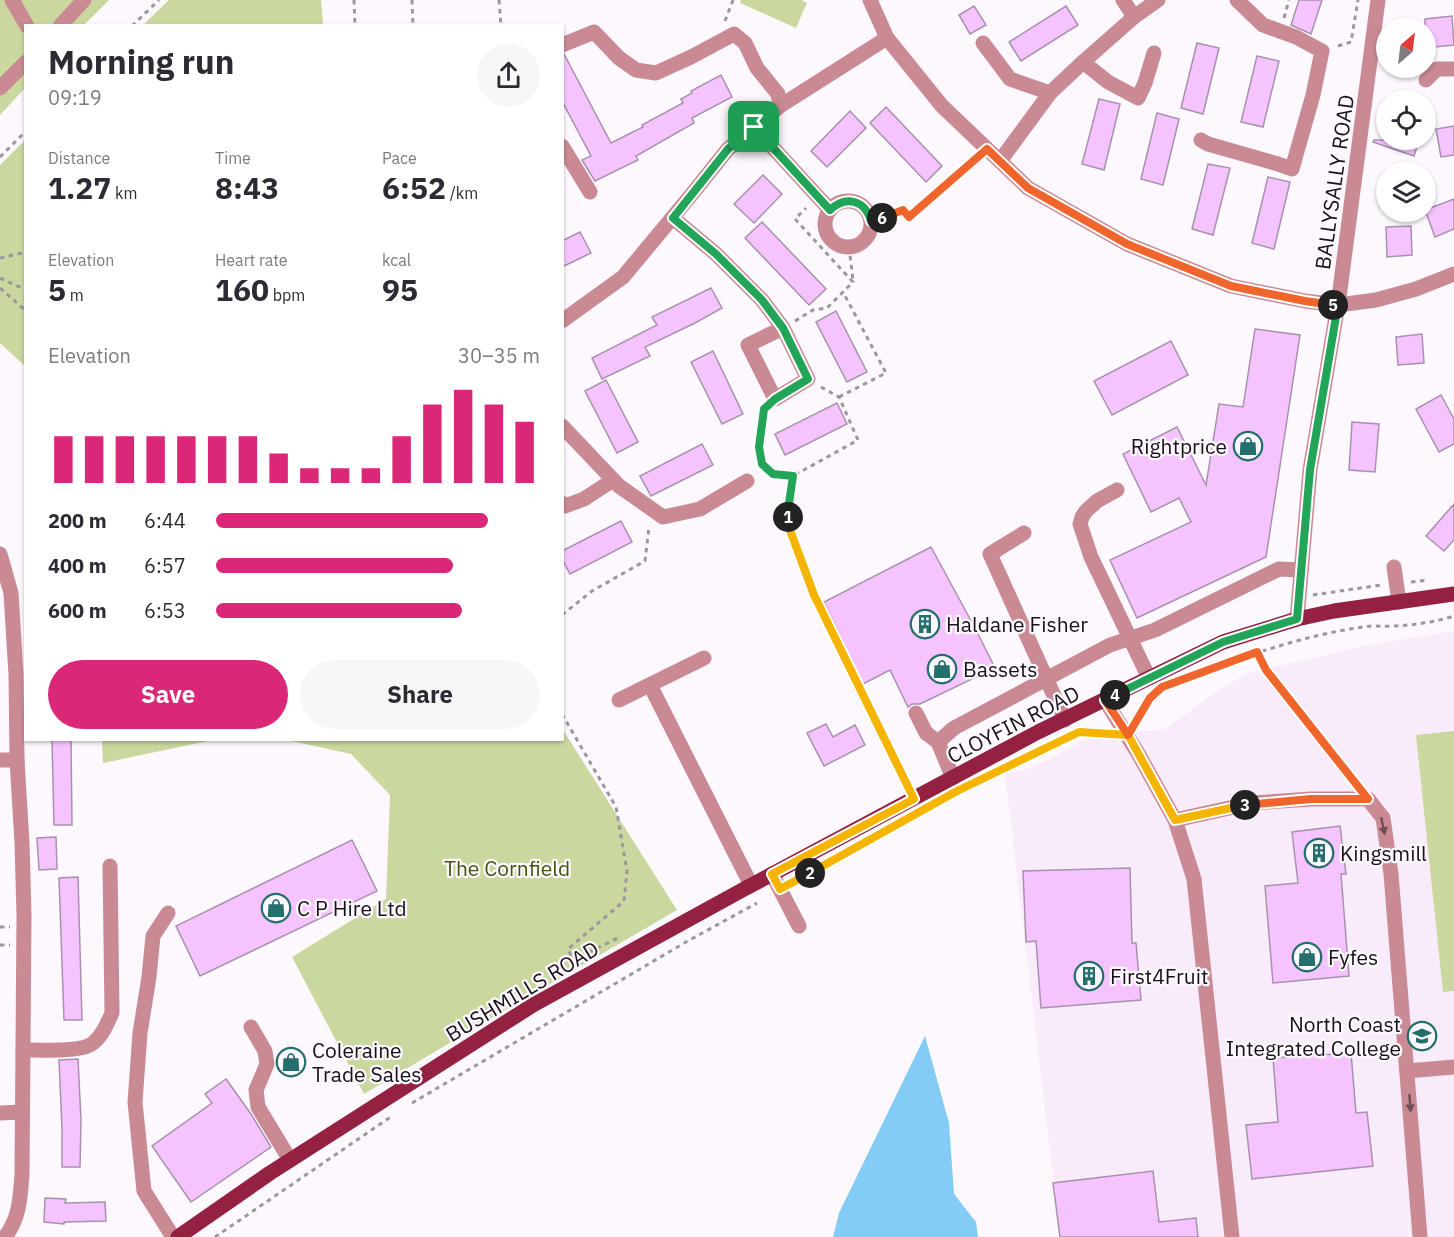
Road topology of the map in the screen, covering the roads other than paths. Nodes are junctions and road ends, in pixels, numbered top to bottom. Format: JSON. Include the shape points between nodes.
{"nodes":[{"id":1,"x":12,"y":0,"type":"edge"},
{"id":2,"x":84,"y":0,"type":"edge"},
{"id":3,"x":870,"y":0,"type":"edge"},
{"id":4,"x":1123,"y":0,"type":"edge"},
{"id":5,"x":1158,"y":0,"type":"edge"},
{"id":6,"x":1237,"y":0,"type":"edge"},
{"id":7,"x":1378,"y":0,"type":"edge"},
{"id":8,"x":1134,"y":17,"type":"junction"},
{"id":9,"x":26,"y":24,"type":"edge"},
{"id":10,"x":62,"y":24,"type":"edge"},
{"id":11,"x":887,"y":38,"type":"junction"},
{"id":12,"x":983,"y":43,"type":"dead end"},
{"id":13,"x":564,"y":44,"type":"edge"},
{"id":14,"x":1154,"y":53,"type":"dead end"},
{"id":15,"x":1083,"y":62,"type":"junction"},
{"id":16,"x":24,"y":64,"type":"edge"},
{"id":17,"x":1454,"y":69,"type":"edge"},
{"id":18,"x":1425,"y":80,"type":"dead end"},
{"id":19,"x":0,"y":88,"type":"edge"},
{"id":20,"x":1050,"y":93,"type":"junction"},
{"id":21,"x":780,"y":105,"type":"junction"},
{"id":22,"x":754,"y":127,"type":"junction"},
{"id":23,"x":1202,"y":140,"type":"dead end"},
{"id":24,"x":564,"y":149,"type":"edge"},
{"id":25,"x":1000,"y":161,"type":"junction"},
{"id":26,"x":590,"y":192,"type":"dead end"},
{"id":27,"x":830,"y":210,"type":"junction"},
{"id":28,"x":673,"y":218,"type":"junction"},
{"id":29,"x":1454,"y":274,"type":"edge"},
{"id":30,"x":1338,"y":305,"type":"junction"},
{"id":31,"x":564,"y":320,"type":"edge"},
{"id":32,"x":783,"y":328,"type":"junction"},
{"id":33,"x":564,"y":428,"type":"edge"},
{"id":34,"x":613,"y":480,"type":"junction"},
{"id":35,"x":747,"y":481,"type":"dead end"},
{"id":36,"x":1117,"y":490,"type":"dead end"},
{"id":37,"x":564,"y":505,"type":"edge"},
{"id":38,"x":1024,"y":533,"type":"dead end"},
{"id":39,"x":0,"y":555,"type":"edge"},
{"id":40,"x":1394,"y":567,"type":"dead end"},
{"id":41,"x":1301,"y":570,"type":"junction"},
{"id":42,"x":1454,"y":594,"type":"edge"},
{"id":43,"x":1399,"y":602,"type":"junction"},
{"id":44,"x":1297,"y":619,"type":"junction"},
{"id":45,"x":1131,"y":639,"type":"junction"},
{"id":46,"x":704,"y":658,"type":"dead end"},
{"id":47,"x":1149,"y":678,"type":"junction"},
{"id":48,"x":1046,"y":679,"type":"junction"},
{"id":49,"x":650,"y":685,"type":"junction"},
{"id":50,"x":619,"y":700,"type":"dead end"},
{"id":51,"x":1105,"y":700,"type":"junction"},
{"id":52,"x":916,"y":713,"type":"dead end"},
{"id":53,"x":1065,"y":720,"type":"junction"},
{"id":54,"x":938,"y":742,"type":"junction"},
{"id":55,"x":0,"y":760,"type":"edge"},
{"id":56,"x":17,"y":760,"type":"junction"},
{"id":57,"x":953,"y":778,"type":"junction"},
{"id":58,"x":1175,"y":820,"type":"junction"},
{"id":59,"x":110,"y":866,"type":"dead end"},
{"id":60,"x":772,"y":874,"type":"junction"},
{"id":61,"x":751,"y":885,"type":"junction"},
{"id":62,"x":168,"y":913,"type":"dead end"},
{"id":63,"x":679,"y":925,"type":"joint"},
{"id":64,"x":798,"y":926,"type":"dead end"},
{"id":65,"x":251,"y":1027,"type":"dead end"},
{"id":66,"x":23,"y":1050,"type":"junction"},
{"id":67,"x":1454,"y":1067,"type":"edge"},
{"id":68,"x":1407,"y":1071,"type":"junction"},
{"id":69,"x":22,"y":1112,"type":"junction"},
{"id":70,"x":0,"y":1113,"type":"edge"},
{"id":71,"x":290,"y":1160,"type":"junction"},
{"id":72,"x":5,"y":1237,"type":"edge"},
{"id":73,"x":173,"y":1237,"type":"edge"},
{"id":74,"x":178,"y":1237,"type":"edge"},
{"id":75,"x":1232,"y":1237,"type":"edge"},
{"id":76,"x":1420,"y":1237,"type":"edge"}],
"edges":[{"from":1,"to":9,"type":"street"},
{"from":2,"to":10,"type":"street"},
{"from":3,"to":11,"type":"street"},
{"from":4,"to":8,"type":"street"},
{"from":5,"to":8,"type":"street"},
{"from":6,"to":23,"type":"street","via":[[1263,25],[1296,36],[1322,51],[1313,95],[1292,169]]},
{"from":7,"to":30,"type":"street","name":"BALLYSALLY ROAD"},
{"from":8,"to":15,"type":"street"},
{"from":11,"to":21,"type":"street"},
{"from":11,"to":25,"type":"street","via":[[942,106]]},
{"from":12,"to":20,"type":"street","via":[[1010,79]]},
{"from":13,"to":21,"type":"street","via":[[594,32],[619,58],[636,69],[656,73],[734,34],[745,43],[757,68],[778,94]]},
{"from":14,"to":15,"type":"street","via":[[1138,98],[1108,82]]},
{"from":15,"to":20,"type":"street"},
{"from":16,"to":19,"type":"street"},
{"from":17,"to":18,"type":"street","via":[[1437,69]]},
{"from":20,"to":25,"type":"street"},
{"from":21,"to":22,"type":"street"},
{"from":22,"to":27,"type":"street"},
{"from":22,"to":28,"type":"street","via":[[728,149]]},
{"from":24,"to":26,"type":"street"},
{"from":25,"to":30,"type":"street","via":[[1028,188],[1127,244],[1231,286]]},
{"from":27,"to":27,"type":"street","via":[[826,231],[835,243],[849,247],[868,236],[871,221],[864,207],[843,201]]},
{"from":28,"to":31,"type":"street","via":[[622,277]]},
{"from":28,"to":32,"type":"street","via":[[716,254],[762,300]]},
{"from":29,"to":30,"type":"street","via":[[1376,300]]},
{"from":30,"to":41,"type":"street","name":"BALLYSALLY ROAD","via":[[1310,470]]},
{"from":32,"to":32,"type":"street","via":[[748,345],[775,399],[808,379]]},
{"from":33,"to":34,"type":"street"},
{"from":34,"to":35,"type":"street","via":[[663,517],[700,509]]},
{"from":34,"to":37,"type":"street","via":[[584,499]]},
{"from":36,"to":45,"type":"street","via":[[1086,511],[1080,524],[1091,558]]},
{"from":38,"to":48,"type":"street","via":[[990,554]]},
{"from":39,"to":56,"type":"street","via":[[11,592]]},
{"from":40,"to":43,"type":"street"},
{"from":41,"to":44,"type":"street","name":"BALLYSALLY ROAD"},
{"from":41,"to":45,"type":"street","via":[[1279,568]]},
{"from":42,"to":43,"type":"main road","name":"CLOYFIN ROAD"},
{"from":43,"to":44,"type":"main road","name":"CLOYFIN ROAD"},
{"from":44,"to":47,"type":"main road","name":"CLOYFIN ROAD","via":[[1223,642]]},
{"from":45,"to":47,"type":"street"},
{"from":45,"to":48,"type":"street","via":[[1110,645]]},
{"from":46,"to":49,"type":"street"},
{"from":47,"to":51,"type":"main road","name":"CLOYFIN ROAD"},
{"from":48,"to":53,"type":"street"},
{"from":48,"to":54,"type":"street","via":[[954,728]]},
{"from":49,"to":50,"type":"street"},
{"from":49,"to":61,"type":"street"},
{"from":51,"to":53,"type":"main road","name":"CLOYFIN ROAD"},
{"from":51,"to":58,"type":"street"},
{"from":52,"to":54,"type":"street","via":[[926,733]]},
{"from":53,"to":57,"type":"main road","name":"CLOYFIN ROAD"},
{"from":54,"to":57,"type":"street"},
{"from":55,"to":56,"type":"street"},
{"from":56,"to":66,"type":"street","via":[[24,915]]},
{"from":57,"to":60,"type":"main road","name":"CLOYFIN ROAD"},
{"from":58,"to":68,"type":"street","one_way":true,"via":[[1252,803],[1368,799],[1383,818]]},
{"from":58,"to":75,"type":"street","via":[[1194,879]]},
{"from":59,"to":66,"type":"street","via":[[112,1014],[104,1031],[91,1044],[79,1048]]},
{"from":60,"to":61,"type":"main road","name":"CLOYFIN ROAD"},
{"from":60,"to":64,"type":"street"},
{"from":61,"to":63,"type":"main road","name":"CLOYFIN ROAD"},
{"from":62,"to":73,"type":"street","via":[[153,936],[135,1102],[144,1191]]},
{"from":63,"to":71,"type":"main road","name":"BUSHMILLS ROAD","via":[[532,1005]]},
{"from":65,"to":71,"type":"street","via":[[265,1051],[267,1064],[256,1090],[258,1107]]},
{"from":66,"to":69,"type":"street"},
{"from":67,"to":68,"type":"street"},
{"from":68,"to":76,"type":"street","one_way":true},
{"from":69,"to":70,"type":"street"},
{"from":69,"to":72,"type":"street","via":[[20,1204]]},
{"from":71,"to":74,"type":"main road","name":"BUSHMILLS ROAD"}]}
